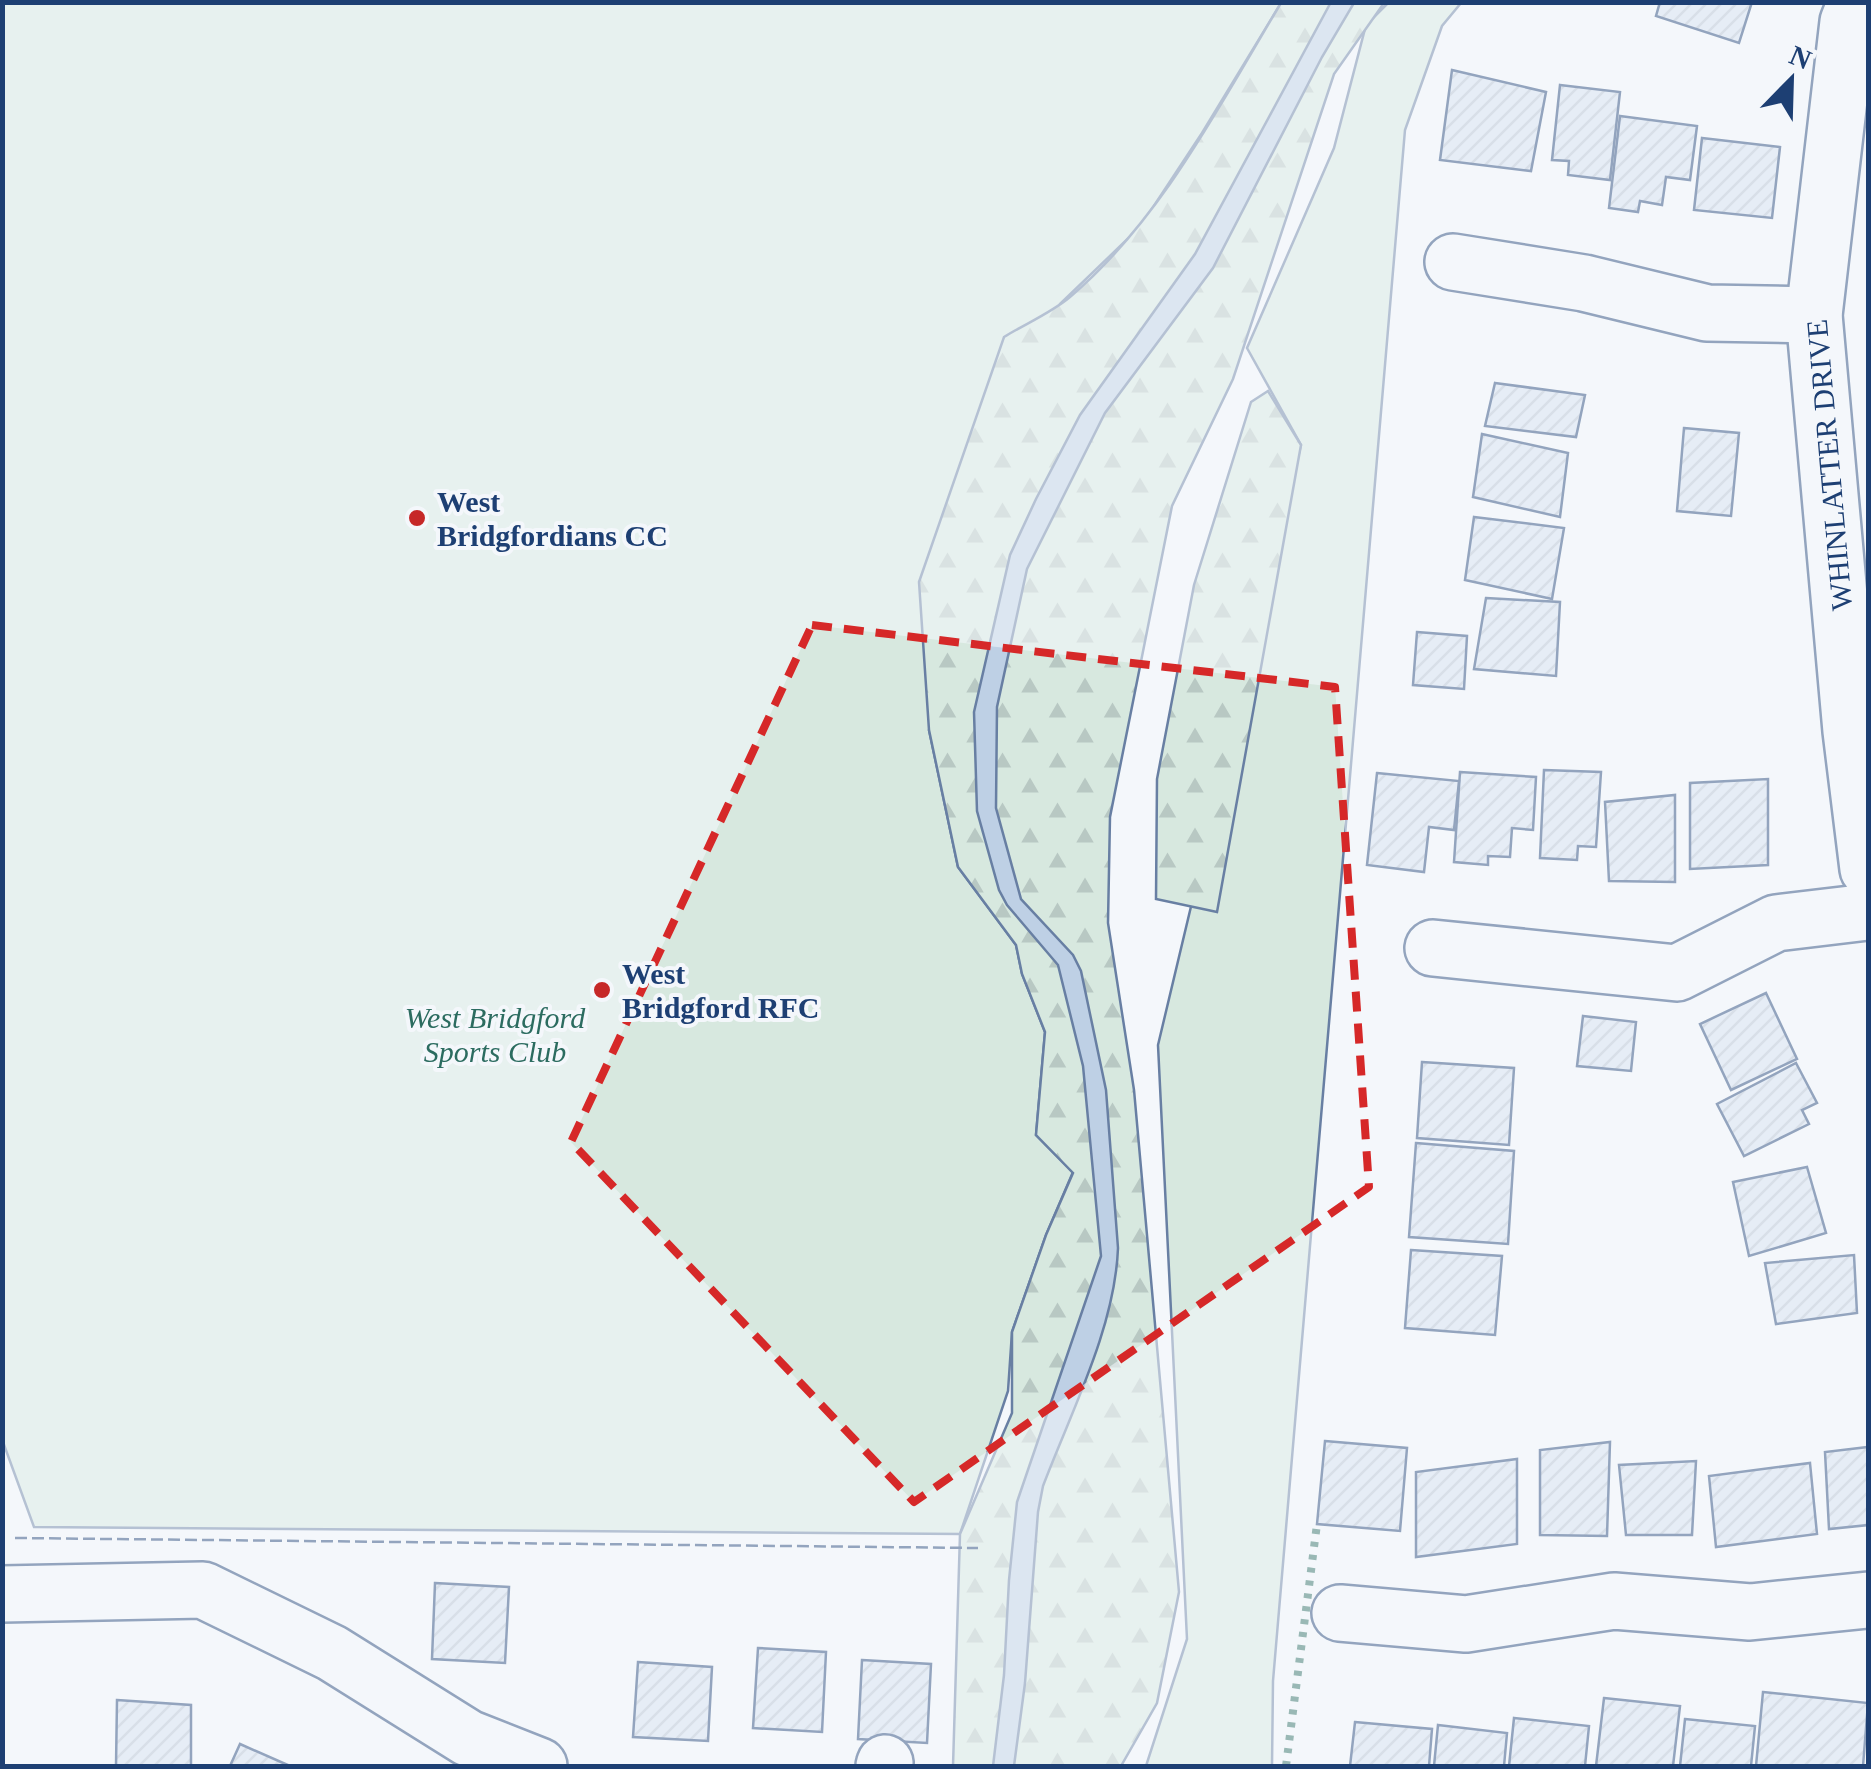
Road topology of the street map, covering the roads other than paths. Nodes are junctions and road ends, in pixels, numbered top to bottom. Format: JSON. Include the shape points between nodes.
{"nodes":[{"id":1,"x":1856,"y":2,"type":"edge"},
{"id":2,"x":1453,"y":262,"type":"dead end"},
{"id":3,"x":1814,"y":316,"type":"junction"},
{"id":4,"x":1868,"y":868,"type":"edge"},
{"id":5,"x":1868,"y":912,"type":"edge"},
{"id":6,"x":1433,"y":948,"type":"dead end"},
{"id":7,"x":2,"y":1594,"type":"edge"},
{"id":8,"x":1868,"y":1600,"type":"edge"},
{"id":9,"x":1340,"y":1613,"type":"dead end"},
{"id":10,"x":459,"y":1752,"type":"edge"},
{"id":11,"x":540,"y":1766,"type":"edge"}],
"edges":[{"from":1,"to":3,"type":"street","name":"WHINLATTER DRIVE","via":[[1848,22]]},
{"from":2,"to":3,"type":"street","via":[[1584,283],[1707,313]]},
{"from":3,"to":4,"type":"street","name":"WHINLATTER DRIVE"},
{"from":5,"to":6,"type":"street","via":[[1776,923],[1676,973]]},
{"from":7,"to":10,"type":"street","via":[[203,1590],[332,1653]]},
{"from":8,"to":9,"type":"street","via":[[1750,1612],[1614,1601],[1466,1624]]},
{"from":10,"to":11,"type":"street"}]}
